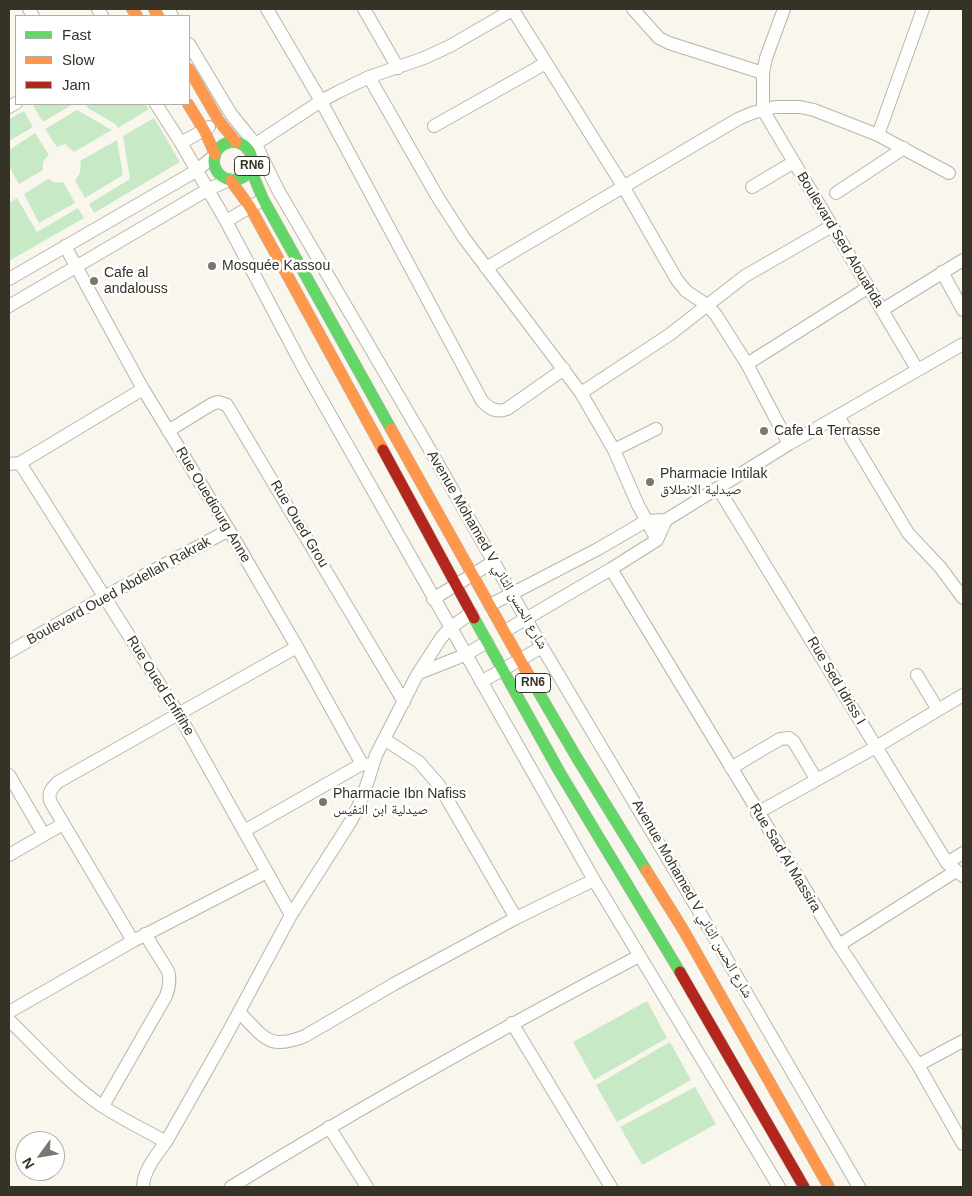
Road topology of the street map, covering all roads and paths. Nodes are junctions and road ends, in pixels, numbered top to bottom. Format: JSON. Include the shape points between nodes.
{"nodes":[{"id":1,"x":267,"y":9,"type":"edge"},
{"id":2,"x":364,"y":9,"type":"edge"},
{"id":3,"x":514,"y":9,"type":"edge"},
{"id":4,"x":784,"y":9,"type":"edge"},
{"id":5,"x":924,"y":9,"type":"edge"},
{"id":6,"x":637,"y":10,"type":"edge"},
{"id":7,"x":190,"y":46,"type":"edge"},
{"id":8,"x":546,"y":63,"type":"junction"},
{"id":9,"x":398,"y":68,"type":"junction"},
{"id":10,"x":190,"y":71,"type":"edge"},
{"id":11,"x":763,"y":73,"type":"junction"},
{"id":12,"x":369,"y":77,"type":"junction"},
{"id":13,"x":321,"y":101,"type":"junction"},
{"id":14,"x":157,"y":105,"type":"edge"},
{"id":15,"x":189,"y":105,"type":"edge"},
{"id":16,"x":763,"y":110,"type":"junction"},
{"id":17,"x":231,"y":114,"type":"junction"},
{"id":18,"x":219,"y":121,"type":"junction"},
{"id":19,"x":434,"y":126,"type":"dead end"},
{"id":20,"x":204,"y":130,"type":"junction"},
{"id":21,"x":878,"y":134,"type":"junction"},
{"id":22,"x":236,"y":142,"type":"junction"},
{"id":23,"x":181,"y":143,"type":"junction"},
{"id":24,"x":252,"y":147,"type":"junction"},
{"id":25,"x":904,"y":148,"type":"junction"},
{"id":26,"x":214,"y":155,"type":"junction"},
{"id":27,"x":794,"y":162,"type":"junction"},
{"id":28,"x":250,"y":170,"type":"junction"},
{"id":29,"x":196,"y":171,"type":"junction"},
{"id":30,"x":949,"y":173,"type":"dead end"},
{"id":31,"x":230,"y":180,"type":"junction"},
{"id":32,"x":623,"y":186,"type":"junction"},
{"id":33,"x":752,"y":187,"type":"dead end"},
{"id":34,"x":207,"y":190,"type":"junction"},
{"id":35,"x":278,"y":190,"type":"junction"},
{"id":36,"x":836,"y":193,"type":"dead end"},
{"id":37,"x":264,"y":199,"type":"junction"},
{"id":38,"x":250,"y":207,"type":"junction"},
{"id":39,"x":226,"y":221,"type":"junction"},
{"id":40,"x":832,"y":226,"type":"junction"},
{"id":41,"x":65,"y":246,"type":"junction"},
{"id":42,"x":963,"y":260,"type":"edge"},
{"id":43,"x":75,"y":268,"type":"junction"},
{"id":44,"x":486,"y":268,"type":"junction"},
{"id":45,"x":942,"y":272,"type":"junction"},
{"id":46,"x":9,"y":279,"type":"edge"},
{"id":47,"x":869,"y":287,"type":"junction"},
{"id":48,"x":707,"y":305,"type":"junction"},
{"id":49,"x":9,"y":306,"type":"edge"},
{"id":50,"x":882,"y":310,"type":"junction"},
{"id":51,"x":963,"y":310,"type":"edge"},
{"id":52,"x":963,"y":344,"type":"edge"},
{"id":53,"x":747,"y":364,"type":"junction"},
{"id":54,"x":564,"y":369,"type":"junction"},
{"id":55,"x":917,"y":370,"type":"junction"},
{"id":56,"x":143,"y":388,"type":"junction"},
{"id":57,"x":581,"y":393,"type":"junction"},
{"id":58,"x":838,"y":416,"type":"junction"},
{"id":59,"x":656,"y":428,"type":"dead end"},
{"id":60,"x":168,"y":431,"type":"junction"},
{"id":61,"x":789,"y":444,"type":"junction"},
{"id":62,"x":614,"y":450,"type":"junction"},
{"id":63,"x":14,"y":463,"type":"edge"},
{"id":64,"x":718,"y":488,"type":"junction"},
{"id":65,"x":666,"y":520,"type":"junction"},
{"id":66,"x":646,"y":521,"type":"junction"},
{"id":67,"x":229,"y":530,"type":"junction"},
{"id":68,"x":657,"y":540,"type":"junction"},
{"id":69,"x":493,"y":562,"type":"junction"},
{"id":70,"x":611,"y":569,"type":"junction"},
{"id":71,"x":471,"y":575,"type":"junction"},
{"id":72,"x":455,"y":586,"type":"junction"},
{"id":73,"x":511,"y":593,"type":"junction"},
{"id":74,"x":104,"y":597,"type":"junction"},
{"id":75,"x":433,"y":598,"type":"junction"},
{"id":76,"x":963,"y":598,"type":"edge"},
{"id":77,"x":490,"y":605,"type":"junction"},
{"id":78,"x":471,"y":613,"type":"junction"},
{"id":79,"x":525,"y":619,"type":"junction"},
{"id":80,"x":450,"y":628,"type":"junction"},
{"id":81,"x":505,"y":631,"type":"junction"},
{"id":82,"x":487,"y":642,"type":"junction"},
{"id":83,"x":297,"y":647,"type":"junction"},
{"id":84,"x":542,"y":648,"type":"junction"},
{"id":85,"x":9,"y":652,"type":"edge"},
{"id":86,"x":465,"y":655,"type":"junction"},
{"id":87,"x":519,"y":659,"type":"junction"},
{"id":88,"x":502,"y":670,"type":"junction"},
{"id":89,"x":417,"y":674,"type":"junction"},
{"id":90,"x":917,"y":675,"type":"dead end"},
{"id":91,"x":481,"y":682,"type":"junction"},
{"id":92,"x":963,"y":695,"type":"edge"},
{"id":93,"x":404,"y":702,"type":"junction"},
{"id":94,"x":938,"y":710,"type":"junction"},
{"id":95,"x":179,"y":715,"type":"junction"},
{"id":96,"x":384,"y":739,"type":"junction"},
{"id":97,"x":876,"y":747,"type":"junction"},
{"id":98,"x":367,"y":765,"type":"junction"},
{"id":99,"x":731,"y":768,"type":"junction"},
{"id":100,"x":9,"y":774,"type":"edge"},
{"id":101,"x":816,"y":779,"type":"junction"},
{"id":102,"x":757,"y":813,"type":"junction"},
{"id":103,"x":63,"y":824,"type":"junction"},
{"id":104,"x":244,"y":830,"type":"junction"},
{"id":105,"x":44,"y":835,"type":"junction"},
{"id":106,"x":963,"y":853,"type":"edge"},
{"id":107,"x":9,"y":855,"type":"edge"},
{"id":108,"x":955,"y":870,"type":"edge"},
{"id":109,"x":267,"y":872,"type":"junction"},
{"id":110,"x":594,"y":880,"type":"junction"},
{"id":111,"x":291,"y":915,"type":"junction"},
{"id":112,"x":516,"y":918,"type":"junction"},
{"id":113,"x":145,"y":934,"type":"junction"},
{"id":114,"x":132,"y":941,"type":"junction"},
{"id":115,"x":839,"y":945,"type":"junction"},
{"id":116,"x":639,"y":956,"type":"junction"},
{"id":117,"x":9,"y":1012,"type":"edge"},
{"id":118,"x":238,"y":1012,"type":"junction"},
{"id":119,"x":9,"y":1020,"type":"edge"},
{"id":120,"x":512,"y":1024,"type":"junction"},
{"id":121,"x":963,"y":1041,"type":"edge"},
{"id":122,"x":918,"y":1066,"type":"junction"},
{"id":123,"x":103,"y":1106,"type":"junction"},
{"id":124,"x":329,"y":1127,"type":"junction"},
{"id":125,"x":166,"y":1142,"type":"junction"},
{"id":126,"x":963,"y":1144,"type":"edge"},
{"id":127,"x":143,"y":1187,"type":"edge"},
{"id":128,"x":231,"y":1187,"type":"edge"},
{"id":129,"x":367,"y":1187,"type":"edge"},
{"id":130,"x":611,"y":1187,"type":"edge"},
{"id":131,"x":779,"y":1187,"type":"edge"},
{"id":132,"x":804,"y":1187,"type":"edge"},
{"id":133,"x":829,"y":1187,"type":"edge"},
{"id":134,"x":859,"y":1187,"type":"edge"}],
"edges":[{"from":1,"to":13,"type":"street"},
{"from":2,"to":9,"type":"street"},
{"from":3,"to":8,"type":"street"},
{"from":3,"to":9,"type":"street","via":[[450,46]]},
{"from":4,"to":11,"type":"street"},
{"from":5,"to":21,"type":"street"},
{"from":6,"to":11,"type":"street","via":[[664,41]]},
{"from":7,"to":17,"type":"street","name":"Avenue Mohamed V شارع الحسن الثاني"},
{"from":8,"to":19,"type":"street"},
{"from":8,"to":32,"type":"street"},
{"from":9,"to":12,"type":"street"},
{"from":10,"to":18,"type":"main road","number":"RN6"},
{"from":11,"to":16,"type":"street"},
{"from":12,"to":13,"type":"street"},
{"from":12,"to":44,"type":"street","via":[[437,196]]},
{"from":13,"to":24,"type":"street"},
{"from":13,"to":54,"type":"street","via":[[486,406],[497,411],[507,409]]},
{"from":14,"to":23,"type":"street"},
{"from":15,"to":20,"type":"main road","number":"RN6"},
{"from":16,"to":21,"type":"street","via":[[800,107]]},
{"from":16,"to":27,"type":"street","name":"Boulevard Sed Alouahda"},
{"from":16,"to":32,"type":"street","via":[[738,119]]},
{"from":17,"to":18,"type":"street"},
{"from":17,"to":24,"type":"street","name":"Avenue Mohamed V شارع الحسن الثاني"},
{"from":18,"to":20,"type":"street"},
{"from":18,"to":22,"type":"main road","number":"RN6"},
{"from":20,"to":23,"type":"street"},
{"from":20,"to":26,"type":"main road","number":"RN6"},
{"from":21,"to":25,"type":"street"},
{"from":22,"to":24,"type":"main road","number":"RN6"},
{"from":22,"to":26,"type":"main road","number":"RN6","via":[[223,144]]},
{"from":23,"to":29,"type":"street"},
{"from":24,"to":28,"type":"main road","number":"RN6"},
{"from":24,"to":35,"type":"street","name":"Avenue Mohamed V شارع الحسن الثاني"},
{"from":25,"to":30,"type":"street"},
{"from":25,"to":36,"type":"street"},
{"from":26,"to":29,"type":"street"},
{"from":26,"to":31,"type":"main road","number":"RN6","via":[[218,174]]},
{"from":27,"to":33,"type":"street"},
{"from":27,"to":40,"type":"street","name":"Boulevard Sed Alouahda"},
{"from":28,"to":31,"type":"main road","number":"RN6","via":[[242,178]]},
{"from":28,"to":37,"type":"main road","number":"RN6"},
{"from":29,"to":34,"type":"street"},
{"from":29,"to":41,"type":"street"},
{"from":31,"to":34,"type":"street"},
{"from":31,"to":38,"type":"main road","number":"RN6"},
{"from":32,"to":44,"type":"street"},
{"from":32,"to":48,"type":"street","via":[[677,280]]},
{"from":34,"to":39,"type":"street"},
{"from":34,"to":43,"type":"street"},
{"from":35,"to":37,"type":"street"},
{"from":35,"to":69,"type":"street","name":"Avenue Mohamed V شارع الحسن الثاني"},
{"from":37,"to":38,"type":"street"},
{"from":37,"to":71,"type":"main road","number":"RN6"},
{"from":38,"to":39,"type":"street"},
{"from":38,"to":72,"type":"main road","number":"RN6"},
{"from":39,"to":75,"type":"street","via":[[303,367]]},
{"from":40,"to":47,"type":"street","name":"Boulevard Sed Alouahda"},
{"from":40,"to":48,"type":"street","via":[[745,276]]},
{"from":41,"to":43,"type":"street","name":"Rue Ouediourg Anne"},
{"from":41,"to":46,"type":"street"},
{"from":42,"to":45,"type":"street"},
{"from":43,"to":49,"type":"street"},
{"from":43,"to":56,"type":"street","name":"Rue Ouediourg Anne"},
{"from":44,"to":54,"type":"street"},
{"from":45,"to":50,"type":"street"},
{"from":45,"to":51,"type":"street"},
{"from":47,"to":50,"type":"street","name":"Boulevard Sed Alouahda"},
{"from":47,"to":53,"type":"street"},
{"from":48,"to":53,"type":"street"},
{"from":48,"to":57,"type":"street","via":[[669,335]]},
{"from":50,"to":55,"type":"street","name":"Boulevard Sed Alouahda"},
{"from":52,"to":55,"type":"street"},
{"from":53,"to":61,"type":"street"},
{"from":54,"to":57,"type":"street"},
{"from":55,"to":58,"type":"street"},
{"from":56,"to":60,"type":"street","name":"Rue Ouediourg Anne"},
{"from":56,"to":63,"type":"street"},
{"from":57,"to":62,"type":"street"},
{"from":58,"to":61,"type":"street"},
{"from":58,"to":76,"type":"street","via":[[908,533]]},
{"from":59,"to":62,"type":"street"},
{"from":60,"to":67,"type":"street","name":"Rue Ouediourg Anne"},
{"from":60,"to":93,"type":"street","name":"Rue Oued Grou","via":[[212,404],[227,405]]},
{"from":61,"to":64,"type":"street"},
{"from":62,"to":66,"type":"street"},
{"from":63,"to":74,"type":"street","name":"Rue Oued Enfifihe"},
{"from":64,"to":65,"type":"street"},
{"from":64,"to":97,"type":"street","name":"Rue Sed Idriss I"},
{"from":65,"to":66,"type":"street"},
{"from":65,"to":68,"type":"street"},
{"from":66,"to":68,"type":"street"},
{"from":66,"to":73,"type":"street"},
{"from":67,"to":74,"type":"street","name":"Boulevard Oued Abdellah Rakrak"},
{"from":67,"to":83,"type":"street","name":"Rue Ouediourg Anne"},
{"from":68,"to":70,"type":"street"},
{"from":69,"to":71,"type":"street"},
{"from":69,"to":73,"type":"street","name":"Avenue Mohamed V شارع الحسن الثاني"},
{"from":70,"to":79,"type":"street"},
{"from":70,"to":99,"type":"street","name":"Rue Sad Al Massira"},
{"from":71,"to":72,"type":"street"},
{"from":71,"to":77,"type":"main road","number":"RN6"},
{"from":72,"to":75,"type":"street"},
{"from":72,"to":78,"type":"main road","number":"RN6"},
{"from":73,"to":77,"type":"street"},
{"from":73,"to":79,"type":"street","name":"Avenue Mohamed V شارع الحسن الثاني"},
{"from":74,"to":85,"type":"street","name":"Boulevard Oued Abdellah Rakrak"},
{"from":74,"to":95,"type":"street","name":"Rue Oued Enfifihe"},
{"from":75,"to":80,"type":"street"},
{"from":77,"to":81,"type":"main road","number":"RN6"},
{"from":78,"to":80,"type":"street"},
{"from":78,"to":82,"type":"main road","number":"RN6"},
{"from":79,"to":81,"type":"street"},
{"from":79,"to":84,"type":"street","name":"Avenue Mohamed V شارع الحسن الثاني"},
{"from":80,"to":86,"type":"street"},
{"from":80,"to":89,"type":"street"},
{"from":81,"to":87,"type":"main road","number":"RN6"},
{"from":82,"to":86,"type":"street"},
{"from":82,"to":88,"type":"main road","number":"RN6"},
{"from":83,"to":95,"type":"street"},
{"from":83,"to":98,"type":"street","name":"Rue Ouediourg Anne"},
{"from":84,"to":87,"type":"street"},
{"from":84,"to":134,"type":"street","name":"Avenue Mohamed V شارع الحسن الثاني"},
{"from":86,"to":89,"type":"street"},
{"from":86,"to":91,"type":"street"},
{"from":87,"to":88,"type":"street"},
{"from":87,"to":133,"type":"main road","number":"RN6","via":[[684,931]]},
{"from":88,"to":91,"type":"street"},
{"from":88,"to":132,"type":"main road","number":"RN6"},
{"from":89,"to":93,"type":"street"},
{"from":90,"to":94,"type":"street"},
{"from":91,"to":110,"type":"street"},
{"from":92,"to":94,"type":"street"},
{"from":93,"to":96,"type":"street"},
{"from":94,"to":97,"type":"street"},
{"from":95,"to":103,"type":"street","via":[[55,785],[49,795]]},
{"from":95,"to":104,"type":"street","name":"Rue Oued Enfifihe"},
{"from":96,"to":98,"type":"street"},
{"from":96,"to":112,"type":"street","via":[[418,762],[439,785]]},
{"from":97,"to":101,"type":"street"},
{"from":97,"to":108,"type":"street","name":"Rue Sed Idriss I"},
{"from":98,"to":104,"type":"street"},
{"from":98,"to":111,"type":"street","via":[[363,796],[351,820]]},
{"from":99,"to":101,"type":"street","via":[[788,738],[794,742]]},
{"from":99,"to":102,"type":"street","name":"Rue Sad Al Massira"},
{"from":100,"to":105,"type":"street"},
{"from":101,"to":102,"type":"street"},
{"from":102,"to":115,"type":"street","name":"Rue Sad Al Massira"},
{"from":103,"to":105,"type":"street"},
{"from":103,"to":114,"type":"street"},
{"from":104,"to":109,"type":"street","name":"Rue Oued Enfifihe"},
{"from":105,"to":107,"type":"street"},
{"from":106,"to":108,"type":"street"},
{"from":108,"to":115,"type":"street"},
{"from":109,"to":111,"type":"street","name":"Rue Oued Enfifihe"},
{"from":109,"to":113,"type":"street"},
{"from":110,"to":112,"type":"street"},
{"from":110,"to":116,"type":"street"},
{"from":111,"to":118,"type":"street"},
{"from":112,"to":118,"type":"street","via":[[290,1042],[278,1043],[264,1038]]},
{"from":113,"to":114,"type":"street"},
{"from":113,"to":123,"type":"street","via":[[168,971],[169,988]]},
{"from":114,"to":117,"type":"street"},
{"from":115,"to":122,"type":"street","name":"Rue Sad Al Massira"},
{"from":116,"to":120,"type":"street"},
{"from":116,"to":131,"type":"street"},
{"from":118,"to":125,"type":"street"},
{"from":119,"to":123,"type":"street","via":[[64,1075]]},
{"from":120,"to":124,"type":"street"},
{"from":120,"to":130,"type":"street"},
{"from":121,"to":122,"type":"street"},
{"from":122,"to":126,"type":"street","name":"Rue Sad Al Massira"},
{"from":123,"to":125,"type":"street"},
{"from":124,"to":128,"type":"street"},
{"from":124,"to":129,"type":"street"},
{"from":125,"to":127,"type":"street"}]}
